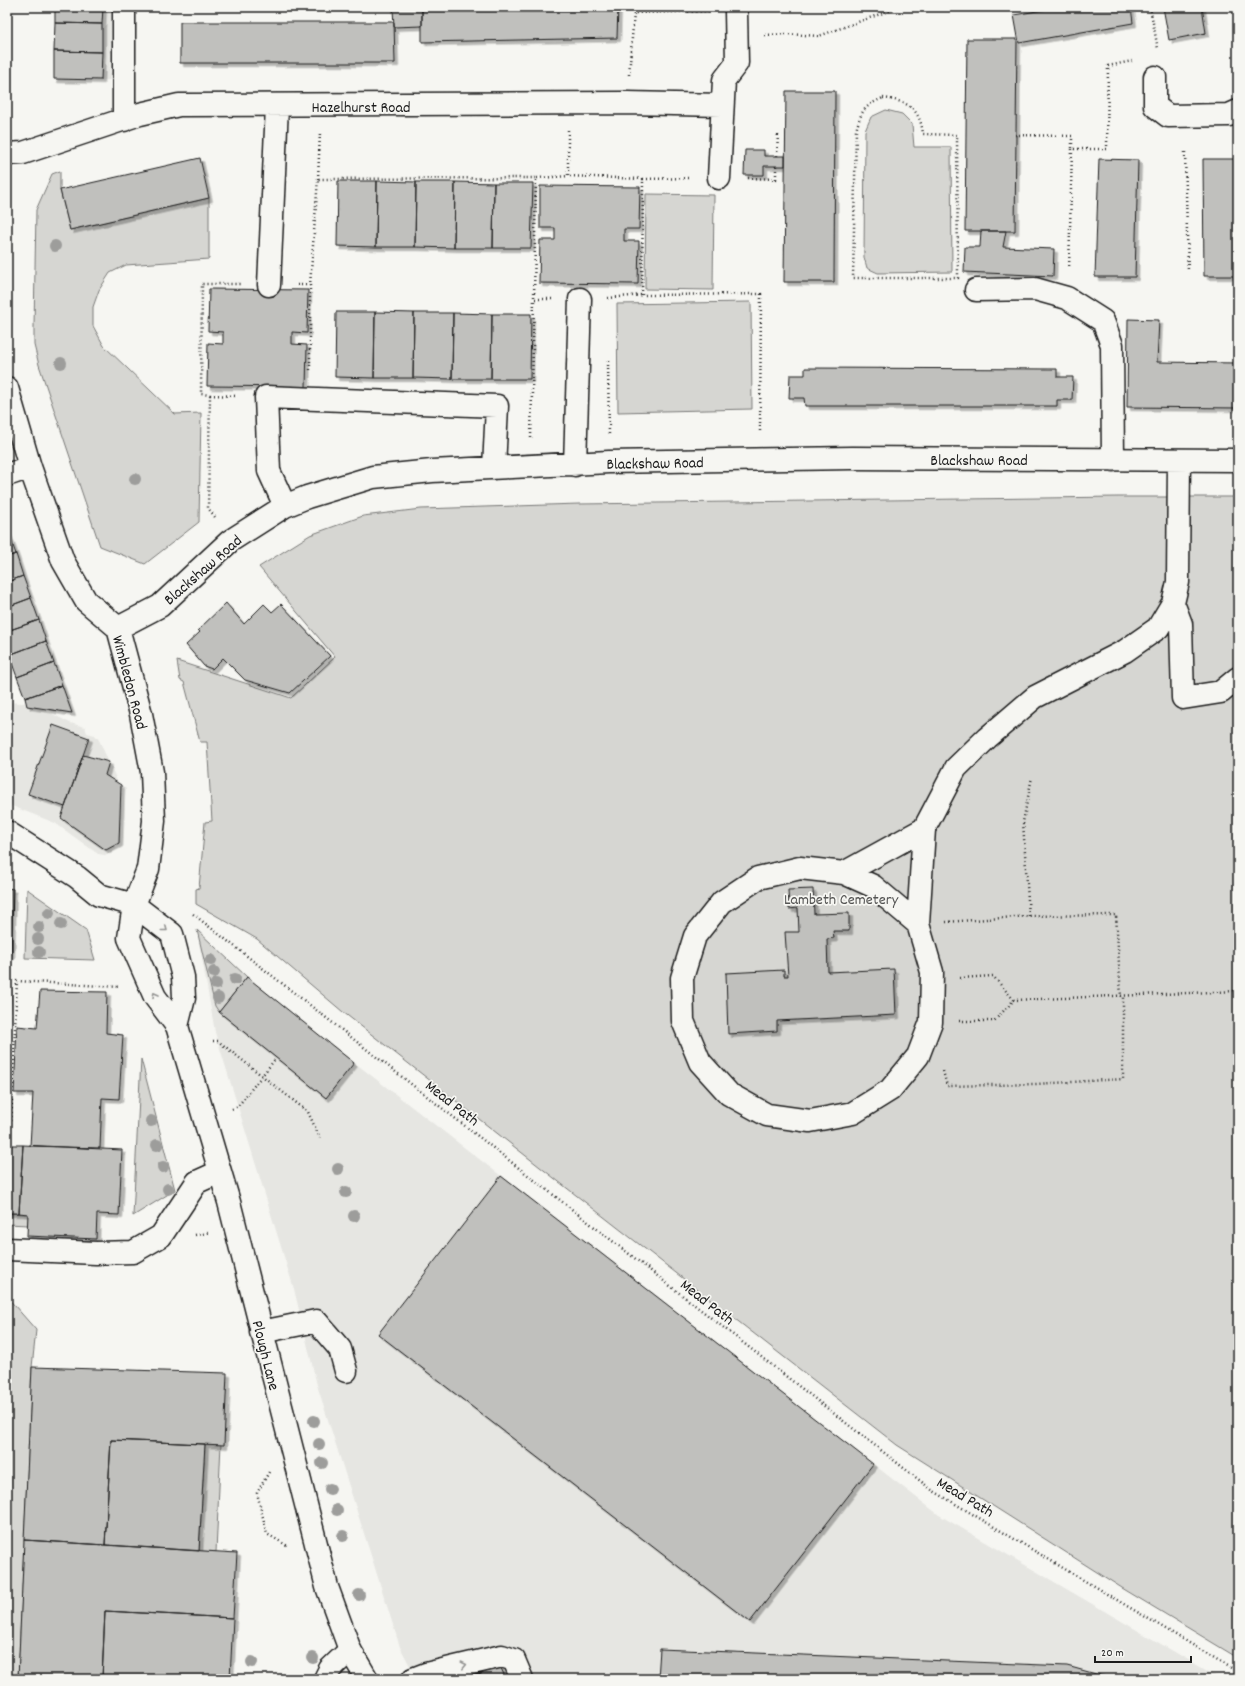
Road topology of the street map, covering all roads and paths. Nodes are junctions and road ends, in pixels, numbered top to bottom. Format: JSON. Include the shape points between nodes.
{"nodes":[{"id":1,"x":124,"y":7,"type":"edge"},
{"id":2,"x":900,"y":7,"type":"edge"},
{"id":3,"x":1150,"y":7,"type":"edge"},
{"id":4,"x":736,"y":11,"type":"joint"},
{"id":5,"x":762,"y":35,"type":"dead end"},
{"id":6,"x":1137,"y":60,"type":"dead end"},
{"id":7,"x":1156,"y":77,"type":"joint"},
{"id":8,"x":628,"y":103,"type":"junction"},
{"id":9,"x":568,"y":104,"type":"junction"},
{"id":10,"x":722,"y":105,"type":"junction"},
{"id":11,"x":277,"y":106,"type":"junction"},
{"id":12,"x":321,"y":106,"type":"junction"},
{"id":13,"x":1238,"y":111,"type":"edge"},
{"id":14,"x":124,"y":120,"type":"junction"},
{"id":15,"x":856,"y":130,"type":"joint"},
{"id":16,"x":778,"y":133,"type":"dead end"},
{"id":17,"x":1015,"y":135,"type":"dead end"},
{"id":18,"x":1072,"y":149,"type":"junction"},
{"id":19,"x":1185,"y":152,"type":"dead end"},
{"id":20,"x":7,"y":154,"type":"edge"},
{"id":21,"x":777,"y":156,"type":"dead end"},
{"id":22,"x":776,"y":166,"type":"dead end"},
{"id":23,"x":568,"y":176,"type":"junction"},
{"id":24,"x":536,"y":178,"type":"junction"},
{"id":25,"x":719,"y":178,"type":"junction"},
{"id":26,"x":318,"y":179,"type":"junction"},
{"id":27,"x":643,"y":179,"type":"junction"},
{"id":28,"x":1188,"y":272,"type":"dead end"},
{"id":29,"x":269,"y":284,"type":"junction"},
{"id":30,"x":310,"y":285,"type":"junction"},
{"id":31,"x":976,"y":290,"type":"dead end"},
{"id":32,"x":642,"y":295,"type":"junction"},
{"id":33,"x":608,"y":298,"type":"junction"},
{"id":34,"x":1067,"y":298,"type":"junction"},
{"id":35,"x":534,"y":299,"type":"junction"},
{"id":36,"x":580,"y":299,"type":"junction"},
{"id":37,"x":608,"y":306,"type":"dead end"},
{"id":38,"x":608,"y":360,"type":"dead end"},
{"id":39,"x":7,"y":388,"type":"edge"},
{"id":40,"x":311,"y":399,"type":"junction"},
{"id":41,"x":759,"y":460,"type":"junction"},
{"id":42,"x":1113,"y":460,"type":"junction"},
{"id":43,"x":1179,"y":460,"type":"junction"},
{"id":44,"x":1238,"y":460,"type":"edge"},
{"id":45,"x":609,"y":462,"type":"junction"},
{"id":46,"x":574,"y":465,"type":"junction"},
{"id":47,"x":530,"y":466,"type":"junction"},
{"id":48,"x":30,"y":467,"type":"junction"},
{"id":49,"x":494,"y":468,"type":"junction"},
{"id":50,"x":7,"y":475,"type":"edge"},
{"id":51,"x":285,"y":506,"type":"junction"},
{"id":52,"x":230,"y":541,"type":"junction"},
{"id":53,"x":1173,"y":603,"type":"junction"},
{"id":54,"x":118,"y":628,"type":"junction"},
{"id":55,"x":1238,"y":678,"type":"edge"},
{"id":56,"x":1032,"y":777,"type":"dead end"},
{"id":57,"x":924,"y":830,"type":"junction"},
{"id":58,"x":7,"y":832,"type":"edge"},
{"id":59,"x":844,"y":873,"type":"junction"},
{"id":60,"x":134,"y":905,"type":"junction"},
{"id":61,"x":190,"y":912,"type":"dead end"},
{"id":62,"x":1029,"y":916,"type":"junction"},
{"id":63,"x":918,"y":924,"type":"junction"},
{"id":64,"x":932,"y":978,"type":"junction"},
{"id":65,"x":126,"y":987,"type":"dead end"},
{"id":66,"x":1238,"y":991,"type":"edge"},
{"id":67,"x":1122,"y":997,"type":"junction"},
{"id":68,"x":1014,"y":1000,"type":"junction"},
{"id":69,"x":931,"y":1022,"type":"junction"},
{"id":70,"x":178,"y":1026,"type":"junction"},
{"id":71,"x":213,"y":1041,"type":"dead end"},
{"id":72,"x":276,"y":1058,"type":"dead end"},
{"id":73,"x":941,"y":1065,"type":"dead end"},
{"id":74,"x":262,"y":1076,"type":"junction"},
{"id":75,"x":232,"y":1109,"type":"dead end"},
{"id":76,"x":7,"y":1121,"type":"edge"},
{"id":77,"x":320,"y":1138,"type":"dead end"},
{"id":78,"x":220,"y":1172,"type":"junction"},
{"id":79,"x":7,"y":1249,"type":"edge"},
{"id":80,"x":261,"y":1332,"type":"junction"},
{"id":81,"x":346,"y":1371,"type":"dead end"},
{"id":82,"x":263,"y":1482,"type":"dead end"},
{"id":83,"x":279,"y":1542,"type":"dead end"},
{"id":84,"x":350,"y":1650,"type":"junction"},
{"id":85,"x":1238,"y":1672,"type":"edge"},
{"id":86,"x":325,"y":1679,"type":"edge"},
{"id":87,"x":367,"y":1679,"type":"edge"},
{"id":88,"x":413,"y":1679,"type":"edge"},
{"id":89,"x":522,"y":1679,"type":"edge"}],
"edges":[{"from":1,"to":14,"type":"street"},
{"from":2,"to":5,"type":"path","via":[[819,36]]},
{"from":3,"to":7,"type":"path","via":[[1159,54]]},
{"from":4,"to":8,"type":"path","via":[[634,13]]},
{"from":4,"to":10,"type":"street","via":[[737,63],[724,80]]},
{"from":6,"to":18,"type":"path","via":[[1108,66],[1107,149]]},
{"from":7,"to":13,"type":"street","via":[[1155,106],[1168,116],[1229,115]]},
{"from":8,"to":9,"type":"street","name":"Hazelhurst Road"},
{"from":8,"to":10,"type":"street","name":"Hazelhurst Road"},
{"from":9,"to":12,"type":"street","name":"Hazelhurst Road"},
{"from":9,"to":23,"type":"path"},
{"from":10,"to":25,"type":"street"},
{"from":11,"to":12,"type":"street","name":"Hazelhurst Road"},
{"from":11,"to":14,"type":"street","name":"Hazelhurst Road","via":[[179,106]]},
{"from":11,"to":29,"type":"street"},
{"from":12,"to":26,"type":"path"},
{"from":14,"to":20,"type":"street","name":"Hazelhurst Road","via":[[22,153]]},
{"from":15,"to":15,"type":"path","via":[[860,114],[870,103],[883,98],[898,100],[913,108],[922,120],[923,134],[957,135],[958,278],[853,278]]},
{"from":16,"to":21,"type":"path"},
{"from":17,"to":18,"type":"path","via":[[1072,136]]},
{"from":18,"to":34,"type":"path"},
{"from":19,"to":28,"type":"path"},
{"from":22,"to":25,"type":"path","via":[[776,178]]},
{"from":23,"to":24,"type":"path"},
{"from":23,"to":27,"type":"path"},
{"from":24,"to":26,"type":"path"},
{"from":24,"to":35,"type":"path"},
{"from":25,"to":27,"type":"path"},
{"from":26,"to":30,"type":"path"},
{"from":27,"to":32,"type":"path"},
{"from":29,"to":30,"type":"path"},
{"from":29,"to":52,"type":"path","via":[[202,284],[201,394],[210,395],[208,508]]},
{"from":30,"to":40,"type":"path"},
{"from":31,"to":34,"type":"street","via":[[1035,289]]},
{"from":32,"to":33,"type":"path"},
{"from":32,"to":41,"type":"path","via":[[761,294]]},
{"from":33,"to":36,"type":"path"},
{"from":33,"to":37,"type":"path"},
{"from":34,"to":42,"type":"street","via":[[1103,321],[1112,345]]},
{"from":35,"to":36,"type":"path"},
{"from":35,"to":47,"type":"path"},
{"from":36,"to":46,"type":"street"},
{"from":38,"to":45,"type":"path"},
{"from":39,"to":48,"type":"street","name":"Wimbledon Road"},
{"from":40,"to":49,"type":"street","via":[[497,406]]},
{"from":40,"to":51,"type":"street","via":[[266,397],[269,471]]},
{"from":41,"to":42,"type":"street","name":"Blackshaw Road"},
{"from":41,"to":45,"type":"street","name":"Blackshaw Road"},
{"from":42,"to":43,"type":"street","name":"Blackshaw Road"},
{"from":43,"to":44,"type":"street","name":"Blackshaw Road"},
{"from":43,"to":53,"type":"street","via":[[1178,582]]},
{"from":45,"to":46,"type":"street","name":"Blackshaw Road"},
{"from":46,"to":47,"type":"street","name":"Blackshaw Road"},
{"from":47,"to":49,"type":"street","name":"Blackshaw Road"},
{"from":48,"to":50,"type":"street"},
{"from":48,"to":54,"type":"street","name":"Wimbledon Road","via":[[68,572],[86,601]]},
{"from":49,"to":51,"type":"street","name":"Blackshaw Road","via":[[373,477]]},
{"from":51,"to":52,"type":"street","name":"Blackshaw Road"},
{"from":52,"to":54,"type":"street","name":"Blackshaw Road","via":[[160,606]]},
{"from":53,"to":55,"type":"street","via":[[1181,624],[1183,698],[1221,692]]},
{"from":53,"to":57,"type":"street","via":[[1158,628],[1125,651],[1035,697],[987,738],[956,768]]},
{"from":54,"to":60,"type":"street","name":"Wimbledon Road","via":[[141,714],[152,772],[154,821],[148,870]]},
{"from":56,"to":62,"type":"path","via":[[1023,822]]},
{"from":57,"to":59,"type":"street"},
{"from":57,"to":63,"type":"street"},
{"from":58,"to":60,"type":"street","via":[[77,877],[99,895]]},
{"from":59,"to":63,"type":"street","via":[[873,886]]},
{"from":59,"to":69,"type":"street","via":[[800,868],[758,878],[722,902],[699,930],[682,978],[683,1021],[700,1062],[729,1094],[767,1115],[810,1121],[853,1113],[890,1090],[918,1056]]},
{"from":70,"to":60,"type":"street","name":"Plough Lane","one_way":true,"via":[[155,997],[129,938]]},
{"from":60,"to":70,"type":"street","name":"Plough Lane","one_way":true,"via":[[172,934],[183,977],[184,998]]},
{"from":61,"to":85,"type":"path","name":"Mead Path","via":[[932,1490]]},
{"from":62,"to":63,"type":"path"},
{"from":62,"to":67,"type":"path","via":[[1116,915]]},
{"from":63,"to":64,"type":"street"},
{"from":64,"to":68,"type":"path","via":[[994,976]]},
{"from":64,"to":69,"type":"street"},
{"from":65,"to":76,"type":"path","via":[[17,981],[11,1122]]},
{"from":66,"to":67,"type":"path"},
{"from":67,"to":68,"type":"path"},
{"from":67,"to":73,"type":"path","via":[[1123,1079],[947,1086]]},
{"from":68,"to":69,"type":"path","via":[[994,1021]]},
{"from":70,"to":78,"type":"street","name":"Plough Lane"},
{"from":71,"to":74,"type":"path","via":[[218,1041]]},
{"from":72,"to":74,"type":"path"},
{"from":74,"to":75,"type":"path","via":[[238,1106]]},
{"from":74,"to":77,"type":"path","via":[[308,1112]]},
{"from":78,"to":79,"type":"street","via":[[197,1182],[161,1236],[132,1252]]},
{"from":78,"to":80,"type":"street","name":"Plough Lane"},
{"from":80,"to":81,"type":"street","via":[[316,1321],[340,1350]]},
{"from":80,"to":84,"type":"street","name":"Plough Lane","via":[[327,1587]]},
{"from":82,"to":83,"type":"path","via":[[257,1493],[267,1534]]},
{"from":84,"to":86,"type":"street","via":[[330,1669]]},
{"from":84,"to":87,"type":"street","name":"Plough Lane"},
{"from":88,"to":89,"type":"street","one_way":true,"via":[[502,1656],[514,1660]]}]}
